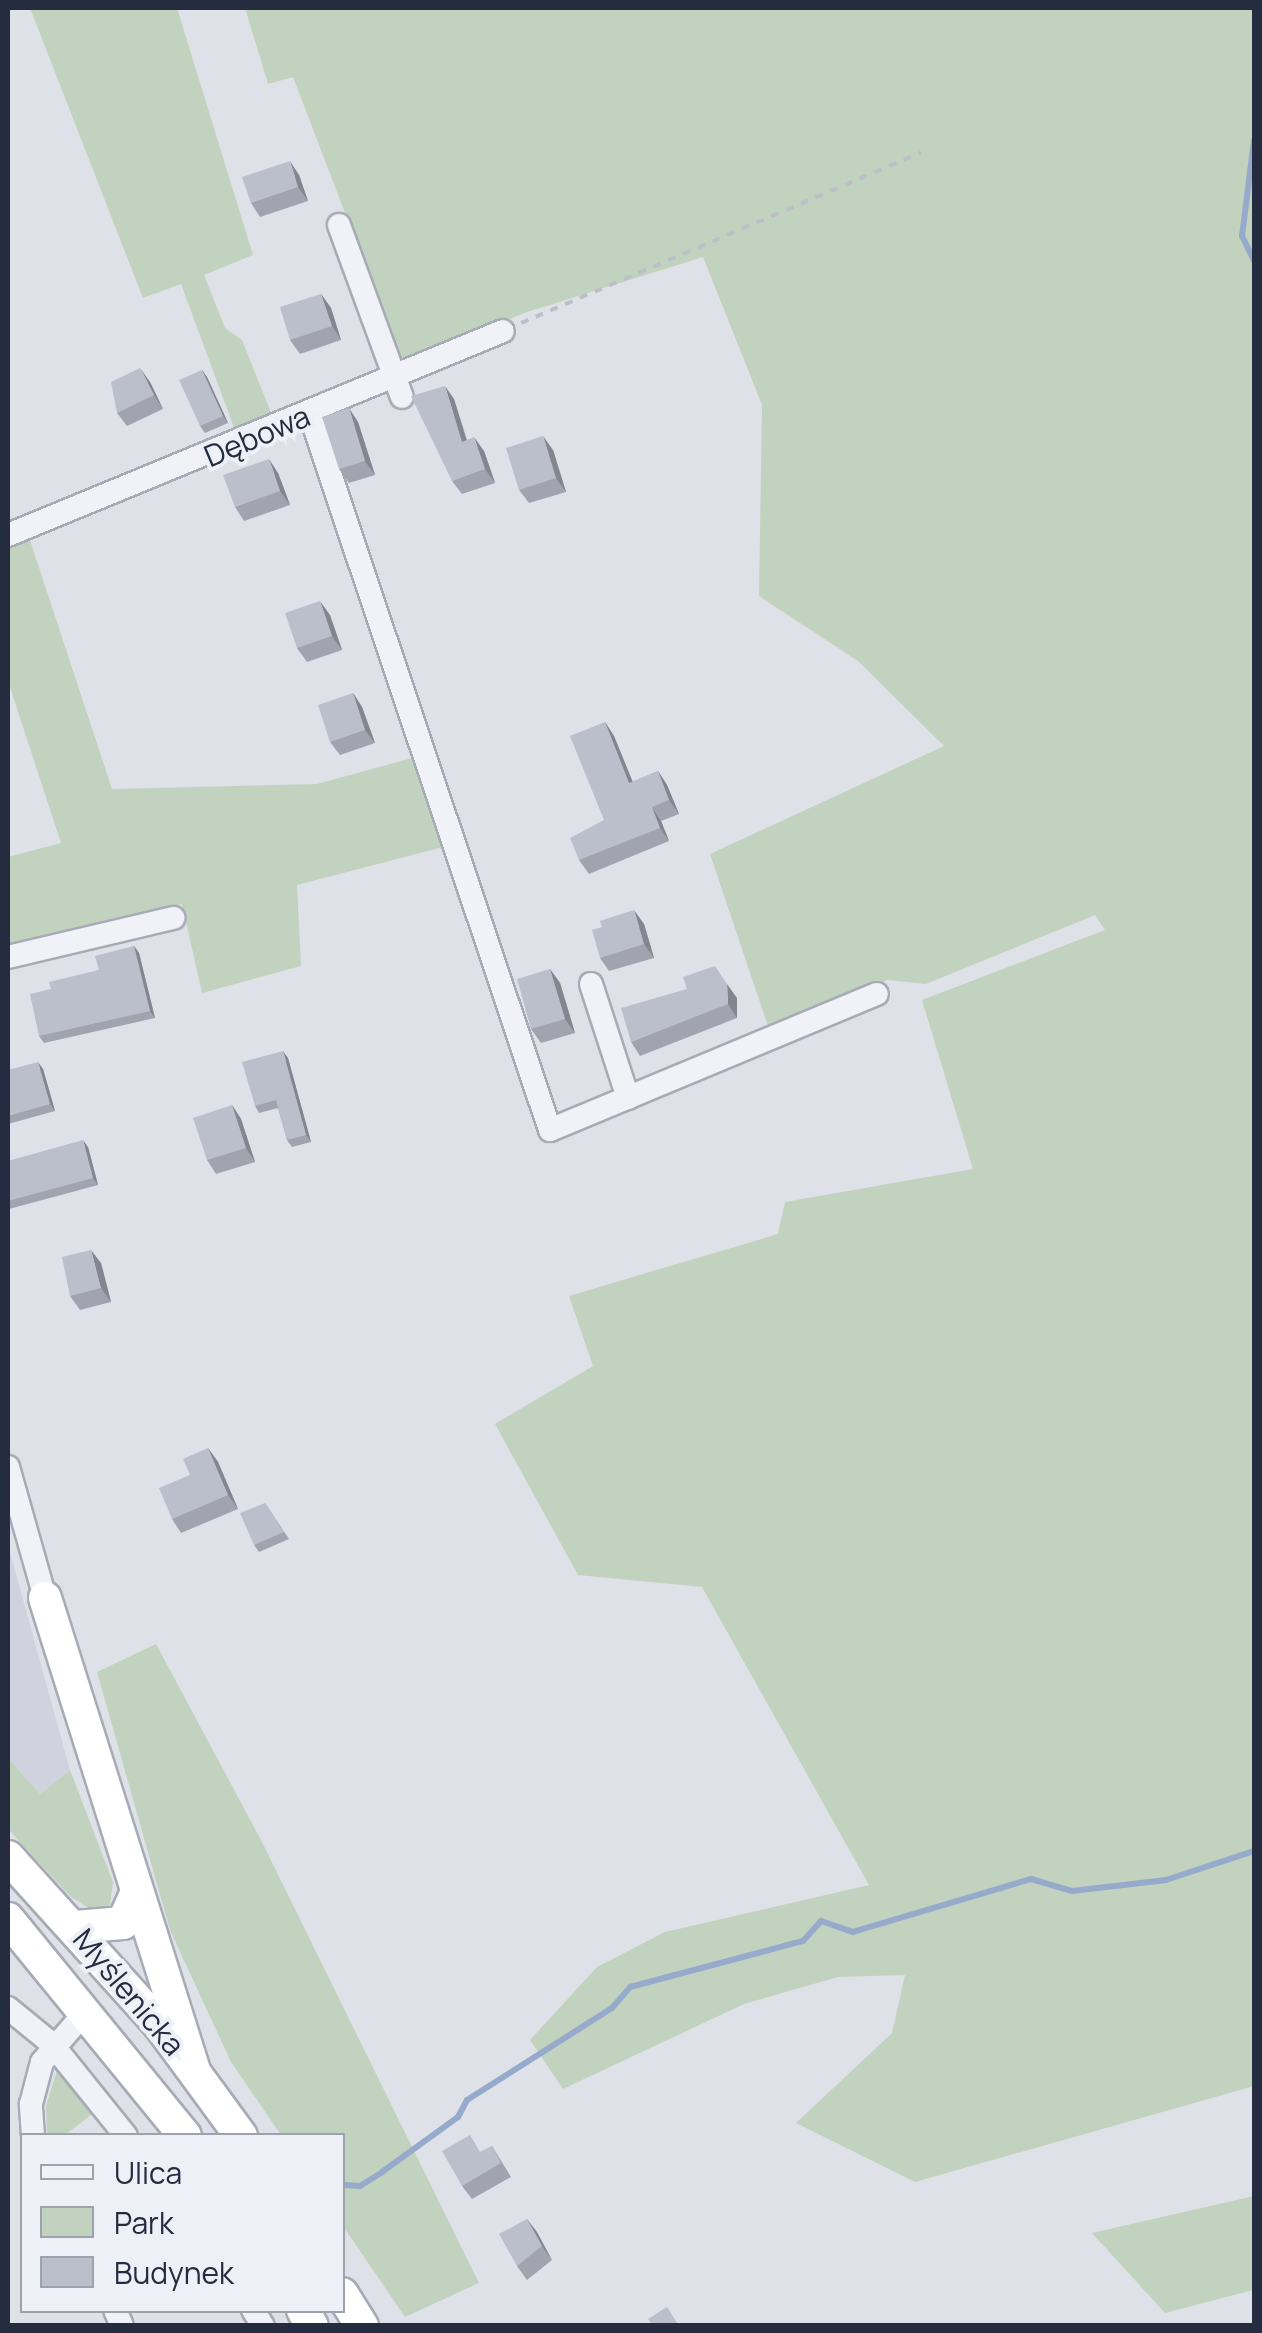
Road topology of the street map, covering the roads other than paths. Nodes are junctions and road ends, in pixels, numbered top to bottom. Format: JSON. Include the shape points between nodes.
{"nodes":[{"id":1,"x":339,"y":225,"type":"dead end"},
{"id":2,"x":503,"y":331,"type":"road end"},
{"id":3,"x":399,"y":387,"type":"junction"},
{"id":4,"x":310,"y":414,"type":"junction"},
{"id":5,"x":8,"y":535,"type":"edge"},
{"id":6,"x":173,"y":918,"type":"dead end"},
{"id":7,"x":8,"y":957,"type":"edge"},
{"id":8,"x":590,"y":984,"type":"dead end"},
{"id":9,"x":877,"y":994,"type":"dead end"},
{"id":10,"x":628,"y":1098,"type":"junction"},
{"id":11,"x":8,"y":1466,"type":"edge"},
{"id":12,"x":45,"y":1598,"type":"joint"},
{"id":13,"x":8,"y":1857,"type":"edge"},
{"id":14,"x":137,"y":1892,"type":"junction"},
{"id":15,"x":8,"y":1919,"type":"edge"},
{"id":16,"x":75,"y":1928,"type":"junction"},
{"id":17,"x":8,"y":2008,"type":"edge"},
{"id":18,"x":87,"y":2010,"type":"junction"},
{"id":19,"x":52,"y":2044,"type":"junction"},
{"id":20,"x":194,"y":2068,"type":"junction"},
{"id":21,"x":32,"y":2133,"type":"edge"},
{"id":22,"x":124,"y":2133,"type":"edge"},
{"id":23,"x":183,"y":2133,"type":"edge"},
{"id":24,"x":239,"y":2133,"type":"edge"},
{"id":25,"x":345,"y":2299,"type":"edge"},
{"id":26,"x":362,"y":2326,"type":"edge"}],
"edges":[{"from":1,"to":3,"type":"street"},
{"from":2,"to":3,"type":"street","name":"Dębowa"},
{"from":3,"to":4,"type":"street","name":"Dębowa"},
{"from":4,"to":5,"type":"street","name":"Dębowa"},
{"from":4,"to":10,"type":"street","via":[[550,1130]]},
{"from":6,"to":7,"type":"street"},
{"from":8,"to":10,"type":"street"},
{"from":9,"to":10,"type":"street"},
{"from":11,"to":12,"type":"street"},
{"from":12,"to":14,"type":"highway"},
{"from":13,"to":16,"type":"highway","name":"Myślenicka"},
{"from":14,"to":16,"type":"highway","via":[[123,1923]]},
{"from":14,"to":20,"type":"highway"},
{"from":15,"to":18,"type":"highway","name":"Myślenicka"},
{"from":16,"to":20,"type":"highway","name":"Myślenicka"},
{"from":17,"to":19,"type":"street"},
{"from":18,"to":19,"type":"street"},
{"from":18,"to":23,"type":"highway","name":"Myślenicka"},
{"from":19,"to":21,"type":"street","via":[[36,2078]]},
{"from":19,"to":22,"type":"street"},
{"from":20,"to":24,"type":"highway","name":"Myślenicka"},
{"from":25,"to":26,"type":"highway"}]}
